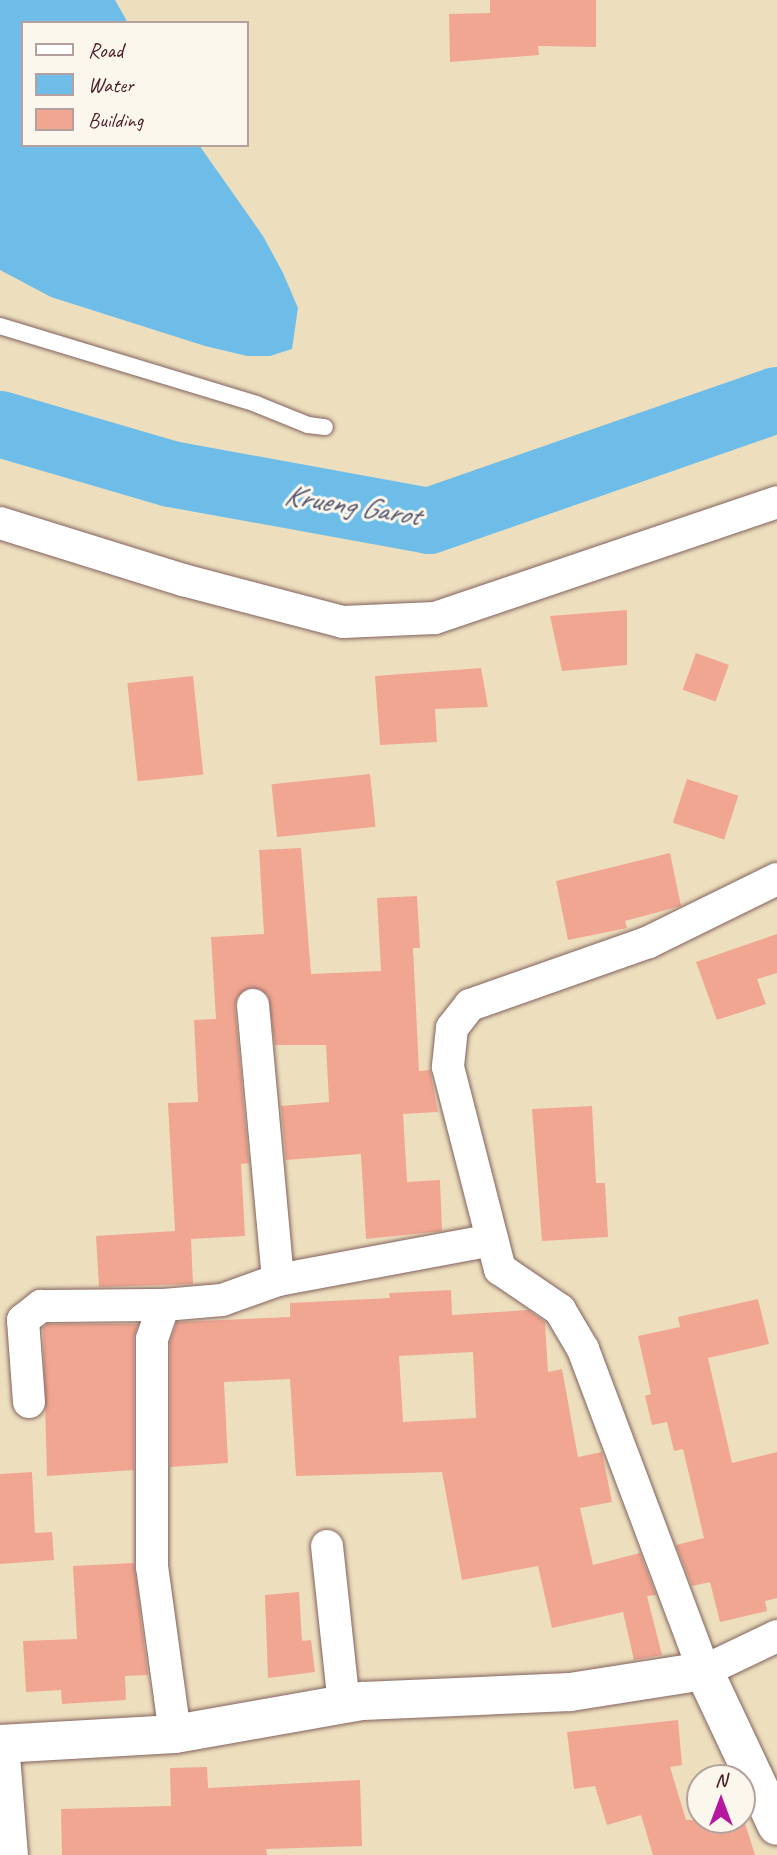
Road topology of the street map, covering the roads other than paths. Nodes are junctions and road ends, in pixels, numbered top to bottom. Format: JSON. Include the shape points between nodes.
{"nodes":[{"id":1,"x":0,"y":326,"type":"edge"},
{"id":2,"x":325,"y":427,"type":"dead end"},
{"id":3,"x":777,"y":502,"type":"edge"},
{"id":4,"x":0,"y":523,"type":"edge"},
{"id":5,"x":777,"y":880,"type":"edge"},
{"id":6,"x":253,"y":1005,"type":"dead end"},
{"id":7,"x":492,"y":1240,"type":"junction"},
{"id":8,"x":278,"y":1280,"type":"junction"},
{"id":9,"x":164,"y":1305,"type":"junction"},
{"id":10,"x":29,"y":1402,"type":"dead end"},
{"id":11,"x":327,"y":1546,"type":"dead end"},
{"id":12,"x":777,"y":1636,"type":"edge"},
{"id":13,"x":704,"y":1671,"type":"junction"},
{"id":14,"x":344,"y":1704,"type":"junction"},
{"id":15,"x":175,"y":1734,"type":"junction"},
{"id":16,"x":2,"y":1744,"type":"edge"},
{"id":17,"x":777,"y":1826,"type":"edge"},
{"id":18,"x":12,"y":1855,"type":"edge"}],
"edges":[{"from":1,"to":2,"type":"lane"},
{"from":3,"to":4,"type":"street","via":[[435,618],[342,622],[183,580]]},
{"from":5,"to":7,"type":"street","via":[[649,942],[470,1005],[458,1020],[452,1028],[448,1066],[491,1220]]},
{"from":6,"to":8,"type":"street"},
{"from":7,"to":8,"type":"street"},
{"from":7,"to":13,"type":"street","via":[[500,1269],[560,1310],[583,1349]]},
{"from":8,"to":9,"type":"street","via":[[222,1300]]},
{"from":9,"to":10,"type":"street","via":[[41,1306],[23,1320]]},
{"from":9,"to":15,"type":"street","via":[[152,1339],[152,1567]]},
{"from":11,"to":14,"type":"street"},
{"from":12,"to":13,"type":"street"},
{"from":13,"to":14,"type":"street","via":[[570,1692]]},
{"from":13,"to":17,"type":"street"},
{"from":14,"to":15,"type":"street"},
{"from":15,"to":16,"type":"street"},
{"from":16,"to":18,"type":"street"}]}
